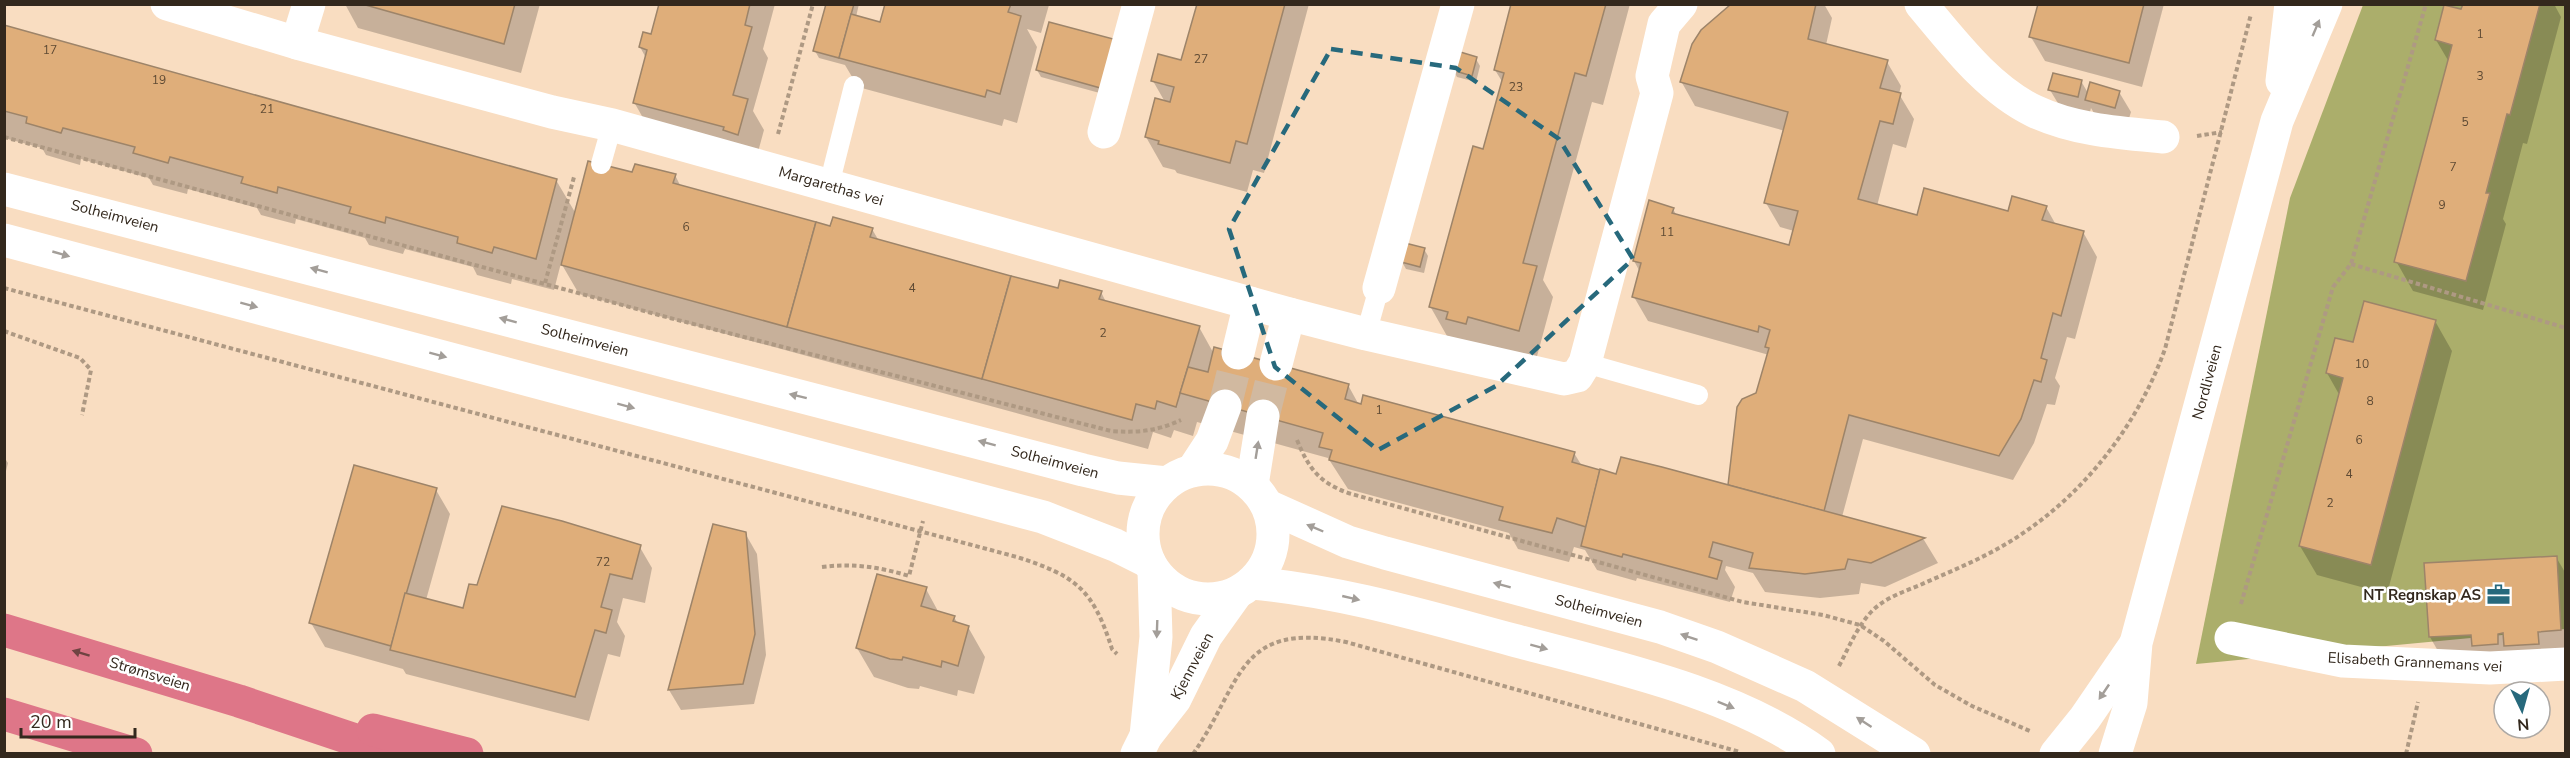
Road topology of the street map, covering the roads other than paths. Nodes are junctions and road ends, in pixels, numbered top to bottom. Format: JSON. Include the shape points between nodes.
{"nodes":[{"id":1,"x":167,"y":4,"type":"edge"},
{"id":2,"x":309,"y":4,"type":"edge"},
{"id":3,"x":1140,"y":4,"type":"edge"},
{"id":4,"x":1458,"y":4,"type":"edge"},
{"id":5,"x":1681,"y":4,"type":"edge"},
{"id":6,"x":1921,"y":4,"type":"edge"},
{"id":7,"x":2291,"y":4,"type":"edge"},
{"id":8,"x":2326,"y":4,"type":"edge"},
{"id":9,"x":297,"y":44,"type":"junction"},
{"id":10,"x":854,"y":86,"type":"dead end"},
{"id":11,"x":2277,"y":121,"type":"junction"},
{"id":12,"x":602,"y":122,"type":"junction"},
{"id":13,"x":1104,"y":132,"type":"dead end"},
{"id":14,"x":2163,"y":137,"type":"dead end"},
{"id":15,"x":601,"y":164,"type":"dead end"},
{"id":16,"x":829,"y":185,"type":"junction"},
{"id":17,"x":4,"y":189,"type":"edge"},
{"id":18,"x":4,"y":240,"type":"edge"},
{"id":19,"x":1379,"y":288,"type":"joint"},
{"id":20,"x":1250,"y":303,"type":"junction"},
{"id":21,"x":1289,"y":314,"type":"junction"},
{"id":22,"x":1366,"y":334,"type":"junction"},
{"id":23,"x":1238,"y":353,"type":"tunnel mouth"},
{"id":24,"x":1585,"y":363,"type":"junction"},
{"id":25,"x":1276,"y":364,"type":"tunnel mouth"},
{"id":26,"x":1698,"y":395,"type":"dead end"},
{"id":27,"x":1225,"y":406,"type":"tunnel mouth"},
{"id":28,"x":1263,"y":416,"type":"tunnel mouth"},
{"id":29,"x":1180,"y":476,"type":"junction"},
{"id":30,"x":1260,"y":496,"type":"junction"},
{"id":31,"x":1152,"y":566,"type":"junction"},
{"id":32,"x":1244,"y":588,"type":"junction"},
{"id":33,"x":4,"y":630,"type":"edge"},
{"id":34,"x":2231,"y":638,"type":"road end"},
{"id":35,"x":2136,"y":643,"type":"junction"},
{"id":36,"x":2565,"y":664,"type":"edge"},
{"id":37,"x":133,"y":669,"type":"junction"},
{"id":38,"x":4,"y":714,"type":"edge"},
{"id":39,"x":1141,"y":745,"type":"edge"},
{"id":40,"x":136,"y":753,"type":"edge"},
{"id":41,"x":397,"y":753,"type":"edge"},
{"id":42,"x":467,"y":753,"type":"edge"},
{"id":43,"x":1819,"y":753,"type":"edge"},
{"id":44,"x":1914,"y":753,"type":"edge"},
{"id":45,"x":2056,"y":753,"type":"edge"},
{"id":46,"x":2115,"y":753,"type":"edge"}],
"edges":[{"from":1,"to":9,"type":"main road","name":"Margarethas vei"},
{"from":2,"to":9,"type":"main road"},
{"from":3,"to":13,"type":"main road"},
{"from":4,"to":19,"type":"main road"},
{"from":5,"to":24,"type":"main road","via":[[1664,24],[1652,76],[1657,93]]},
{"from":6,"to":14,"type":"main road","via":[[2001,89],[2033,111],[2074,125]]},
{"from":7,"to":11,"type":"main road","name":"Nordliveien"},
{"from":11,"to":8,"type":"main road","name":"Nordliveien","one_way":true},
{"from":9,"to":12,"type":"main road","name":"Margarethas vei"},
{"from":10,"to":16,"type":"lane"},
{"from":11,"to":35,"type":"main road","name":"Nordliveien"},
{"from":12,"to":15,"type":"lane"},
{"from":12,"to":16,"type":"main road","name":"Margarethas vei"},
{"from":16,"to":20,"type":"main road","name":"Margarethas vei"},
{"from":29,"to":17,"type":"main road","name":"Solheimveien","one_way":true,"via":[[1118,478],[1083,470]]},
{"from":18,"to":31,"type":"main road","one_way":true,"via":[[1043,517],[1115,545]]},
{"from":19,"to":22,"type":"lane"},
{"from":20,"to":21,"type":"main road","name":"Margarethas vei"},
{"from":20,"to":23,"type":"main road"},
{"from":21,"to":22,"type":"main road","name":"Margarethas vei"},
{"from":21,"to":25,"type":"main road"},
{"from":22,"to":24,"type":"main road","name":"Margarethas vei","via":[[1564,379],[1577,376]]},
{"from":24,"to":26,"type":"lane"},
{"from":27,"to":29,"type":"main road","via":[[1212,441]]},
{"from":30,"to":28,"type":"main road","one_way":true},
{"from":29,"to":30,"type":"main road","via":[[1208,468],[1224,470]]},
{"from":29,"to":31,"type":"main road","via":[[1155,496],[1146,512],[1143,537]]},
{"from":30,"to":32,"type":"main road","via":[[1273,522],[1270,555]]},
{"from":44,"to":30,"type":"main road","name":"Solheimveien","one_way":true,"via":[[1805,686],[1717,647],[1660,627],[1348,542]]},
{"from":31,"to":32,"type":"main road","via":[[1182,594],[1218,599]]},
{"from":31,"to":39,"type":"main road","name":"Kjennveien","one_way":true,"via":[[1156,637]]},
{"from":32,"to":39,"type":"main road","name":"Kjennveien","via":[[1206,636],[1175,699]]},
{"from":32,"to":43,"type":"main road","one_way":true,"via":[[1317,590],[1636,674],[1750,715]]},
{"from":37,"to":33,"type":"highway","name":"Strømsveien","one_way":true},
{"from":34,"to":36,"type":"main road","name":"Elisabeth Grannemans vei","via":[[2343,661],[2490,668]]},
{"from":35,"to":45,"type":"main road","name":"Nordliveien","one_way":true},
{"from":35,"to":46,"type":"main road","name":"Nordliveien","via":[[2131,703]]},
{"from":37,"to":41,"type":"highway","name":"Strømsveien"},
{"from":37,"to":42,"type":"highway"},
{"from":38,"to":40,"type":"highway"}]}
